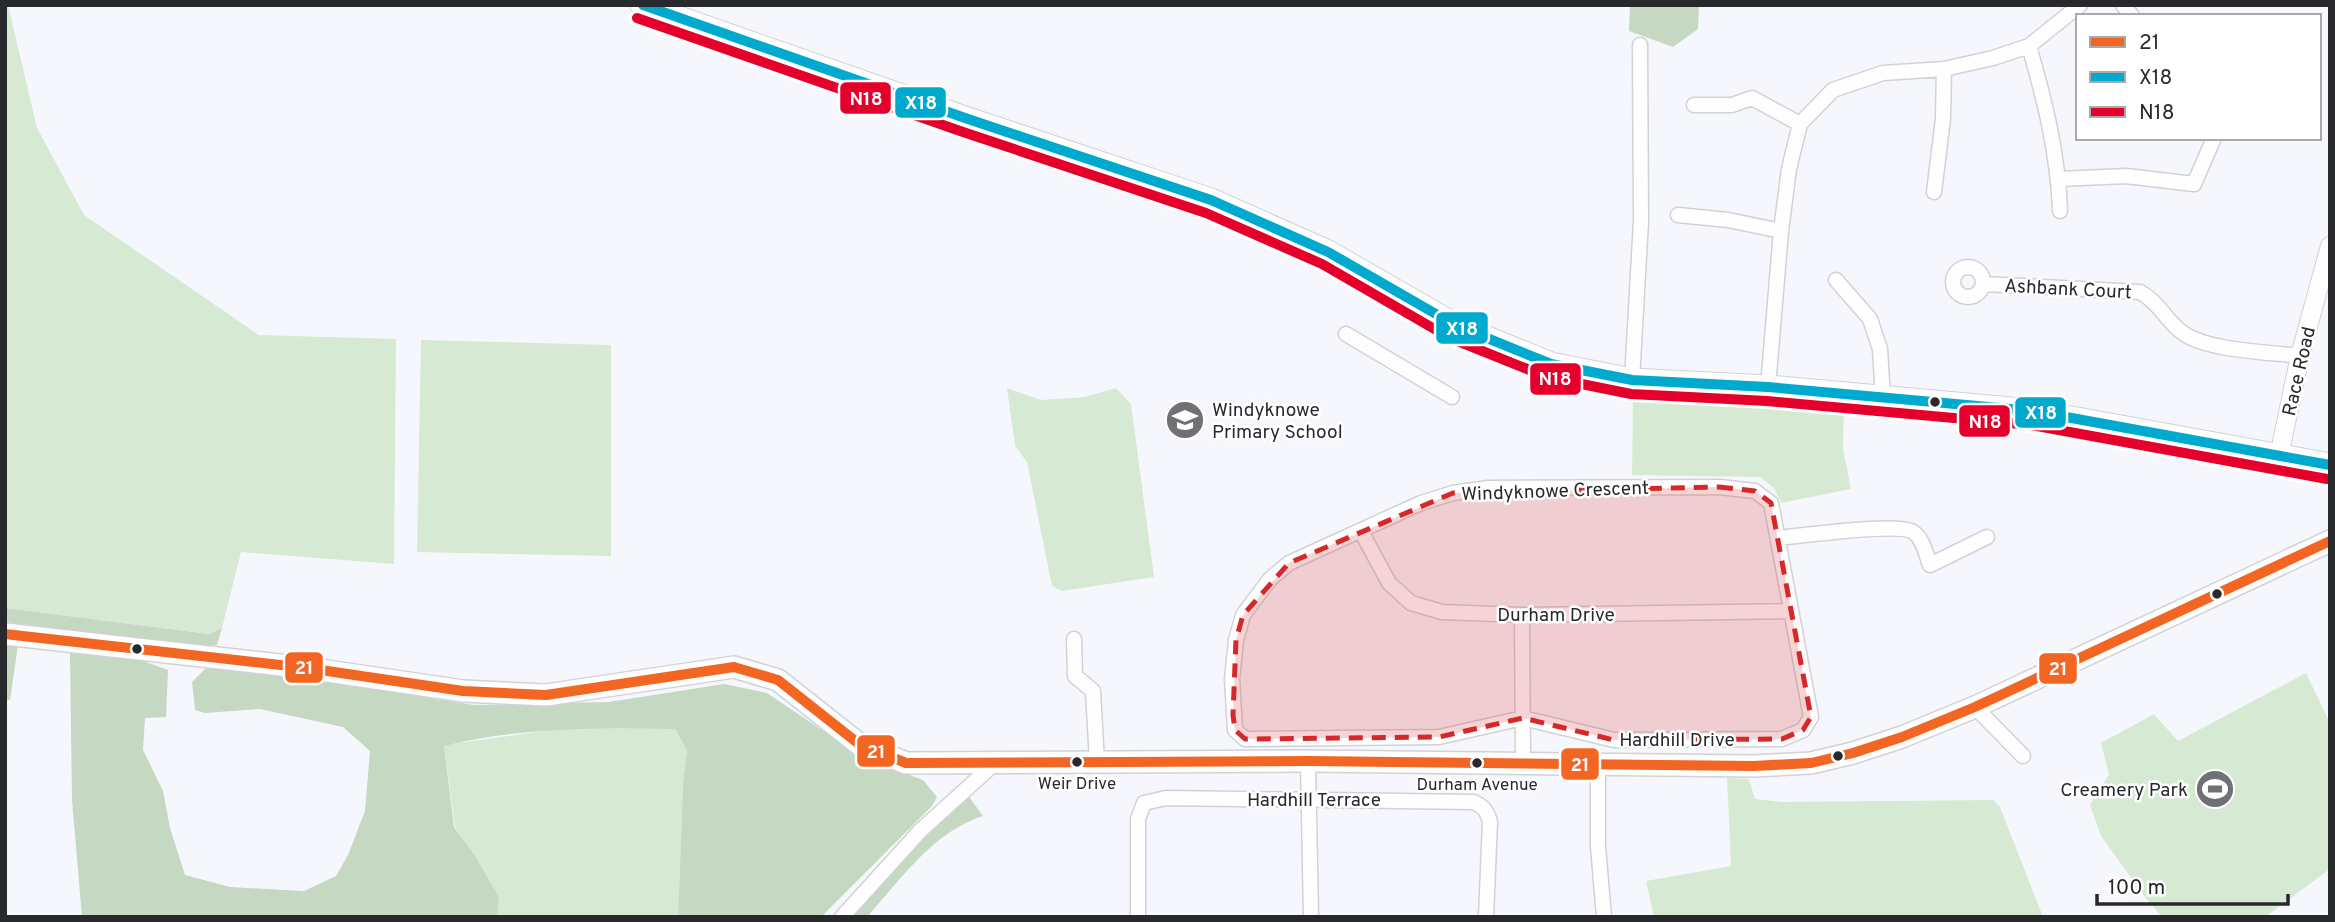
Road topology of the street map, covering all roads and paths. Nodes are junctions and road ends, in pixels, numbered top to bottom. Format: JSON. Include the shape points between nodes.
{"nodes":[{"id":1,"x":642,"y":5,"type":"edge"},
{"id":2,"x":2080,"y":5,"type":"edge"},
{"id":3,"x":1640,"y":45,"type":"dead end"},
{"id":4,"x":2029,"y":46,"type":"junction"},
{"id":5,"x":1944,"y":69,"type":"junction"},
{"id":6,"x":1694,"y":106,"type":"dead end"},
{"id":7,"x":1800,"y":124,"type":"junction"},
{"id":8,"x":2213,"y":140,"type":"edge"},
{"id":9,"x":2059,"y":178,"type":"junction"},
{"id":10,"x":1934,"y":192,"type":"dead end"},
{"id":11,"x":2060,"y":211,"type":"dead end"},
{"id":12,"x":1678,"y":215,"type":"dead end"},
{"id":13,"x":1781,"y":231,"type":"junction"},
{"id":14,"x":2330,"y":246,"type":"edge"},
{"id":15,"x":2327,"y":265,"type":"edge"},
{"id":16,"x":1836,"y":280,"type":"dead end"},
{"id":17,"x":1983,"y":284,"type":"dead end"},
{"id":18,"x":1346,"y":334,"type":"dead end"},
{"id":19,"x":2300,"y":356,"type":"junction"},
{"id":20,"x":1632,"y":380,"type":"junction"},
{"id":21,"x":1768,"y":387,"type":"junction"},
{"id":22,"x":1452,"y":397,"type":"dead end"},
{"id":23,"x":1883,"y":398,"type":"junction"},
{"id":24,"x":2279,"y":456,"type":"junction"},
{"id":25,"x":2330,"y":465,"type":"edge"},
{"id":26,"x":1361,"y":531,"type":"junction"},
{"id":27,"x":1987,"y":537,"type":"dead end"},
{"id":28,"x":1778,"y":538,"type":"junction"},
{"id":29,"x":2330,"y":541,"type":"edge"},
{"id":30,"x":1791,"y":611,"type":"junction"},
{"id":31,"x":1522,"y":615,"type":"junction"},
{"id":32,"x":5,"y":634,"type":"edge"},
{"id":33,"x":1074,"y":639,"type":"dead end"},
{"id":34,"x":1975,"y":707,"type":"junction"},
{"id":35,"x":1811,"y":717,"type":"joint"},
{"id":36,"x":1523,"y":718,"type":"junction"},
{"id":37,"x":1245,"y":739,"type":"joint"},
{"id":38,"x":2023,"y":756,"type":"dead end"},
{"id":39,"x":1308,"y":761,"type":"junction"},
{"id":40,"x":1097,"y":762,"type":"junction"},
{"id":41,"x":995,"y":763,"type":"junction"},
{"id":42,"x":1523,"y":763,"type":"junction"},
{"id":43,"x":1598,"y":764,"type":"junction"},
{"id":44,"x":1310,"y":799,"type":"junction"},
{"id":45,"x":842,"y":917,"type":"edge"},
{"id":46,"x":1138,"y":917,"type":"edge"},
{"id":47,"x":1311,"y":917,"type":"edge"},
{"id":48,"x":1486,"y":917,"type":"edge"},
{"id":49,"x":1604,"y":917,"type":"edge"}],
"edges":[{"from":1,"to":20,"type":"main road","via":[[1211,200],[1328,253],[1455,325],[1506,347],[1551,365]]},
{"from":2,"to":4,"type":"street"},
{"from":3,"to":20,"type":"street","via":[[1641,221]]},
{"from":4,"to":5,"type":"street"},
{"from":4,"to":9,"type":"street","via":[[2048,113]]},
{"from":5,"to":7,"type":"street","via":[[1883,73],[1833,90]]},
{"from":5,"to":10,"type":"street"},
{"from":6,"to":7,"type":"street","via":[[1732,105],[1752,99]]},
{"from":7,"to":13,"type":"street"},
{"from":8,"to":9,"type":"street","via":[[2194,184],[2126,176]]},
{"from":9,"to":11,"type":"street"},
{"from":12,"to":13,"type":"street"},
{"from":13,"to":21,"type":"street"},
{"from":14,"to":15,"type":"street","name":"Race Road"},
{"from":15,"to":19,"type":"street","name":"Race Road"},
{"from":16,"to":23,"type":"street","via":[[1870,319],[1880,349]]},
{"from":17,"to":19,"type":"street","name":"Ashbank Court","via":[[2140,292],[2152,298],[2182,332],[2203,343]]},
{"from":18,"to":22,"type":"street"},
{"from":19,"to":24,"type":"street","name":"Race Road"},
{"from":20,"to":21,"type":"main road"},
{"from":21,"to":23,"type":"main road"},
{"from":23,"to":24,"type":"main road","via":[[2033,411]]},
{"from":24,"to":25,"type":"main road"},
{"from":26,"to":28,"type":"street","name":"Windyknowe Crescent","via":[[1421,503],[1476,490],[1719,487],[1755,491],[1771,503]]},
{"from":26,"to":31,"type":"street","name":"Durham Drive","via":[[1389,583],[1411,603],[1442,612]]},
{"from":26,"to":37,"type":"street","name":"Windyknowe Crescent","via":[[1289,563],[1270,579],[1243,615],[1232,679],[1235,730]]},
{"from":27,"to":28,"type":"street","via":[[1930,565],[1920,538],[1911,530]]},
{"from":28,"to":30,"type":"street","name":"Windyknowe Crescent"},
{"from":29,"to":34,"type":"main road"},
{"from":30,"to":31,"type":"street","name":"Durham Drive"},
{"from":30,"to":35,"type":"street","name":"Windyknowe Crescent"},
{"from":31,"to":36,"type":"street"},
{"from":32,"to":41,"type":"main road","via":[[307,668],[463,691],[546,695],[734,667],[778,680],[859,744],[906,763]]},
{"from":33,"to":40,"type":"street","via":[[1075,676],[1093,691]]},
{"from":34,"to":38,"type":"street"},
{"from":34,"to":43,"type":"main road","via":[[1902,737],[1811,763]]},
{"from":35,"to":36,"type":"street","name":"Hardhill Drive","via":[[1803,730],[1782,739],[1756,740],[1614,740]]},
{"from":36,"to":37,"type":"street","name":"Hardhill Drive","via":[[1439,737]]},
{"from":36,"to":42,"type":"street"},
{"from":39,"to":40,"type":"main road"},
{"from":39,"to":42,"type":"main road"},
{"from":39,"to":44,"type":"street"},
{"from":40,"to":41,"type":"main road"},
{"from":41,"to":45,"type":"street","via":[[921,830]]},
{"from":42,"to":43,"type":"main road"},
{"from":43,"to":49,"type":"street"},
{"from":44,"to":46,"type":"street","name":"Hardhill Terrace","via":[[1166,797],[1144,803],[1138,819]]},
{"from":44,"to":47,"type":"street"},
{"from":44,"to":48,"type":"street","name":"Hardhill Terrace","via":[[1462,801],[1483,807],[1490,822]]}]}
